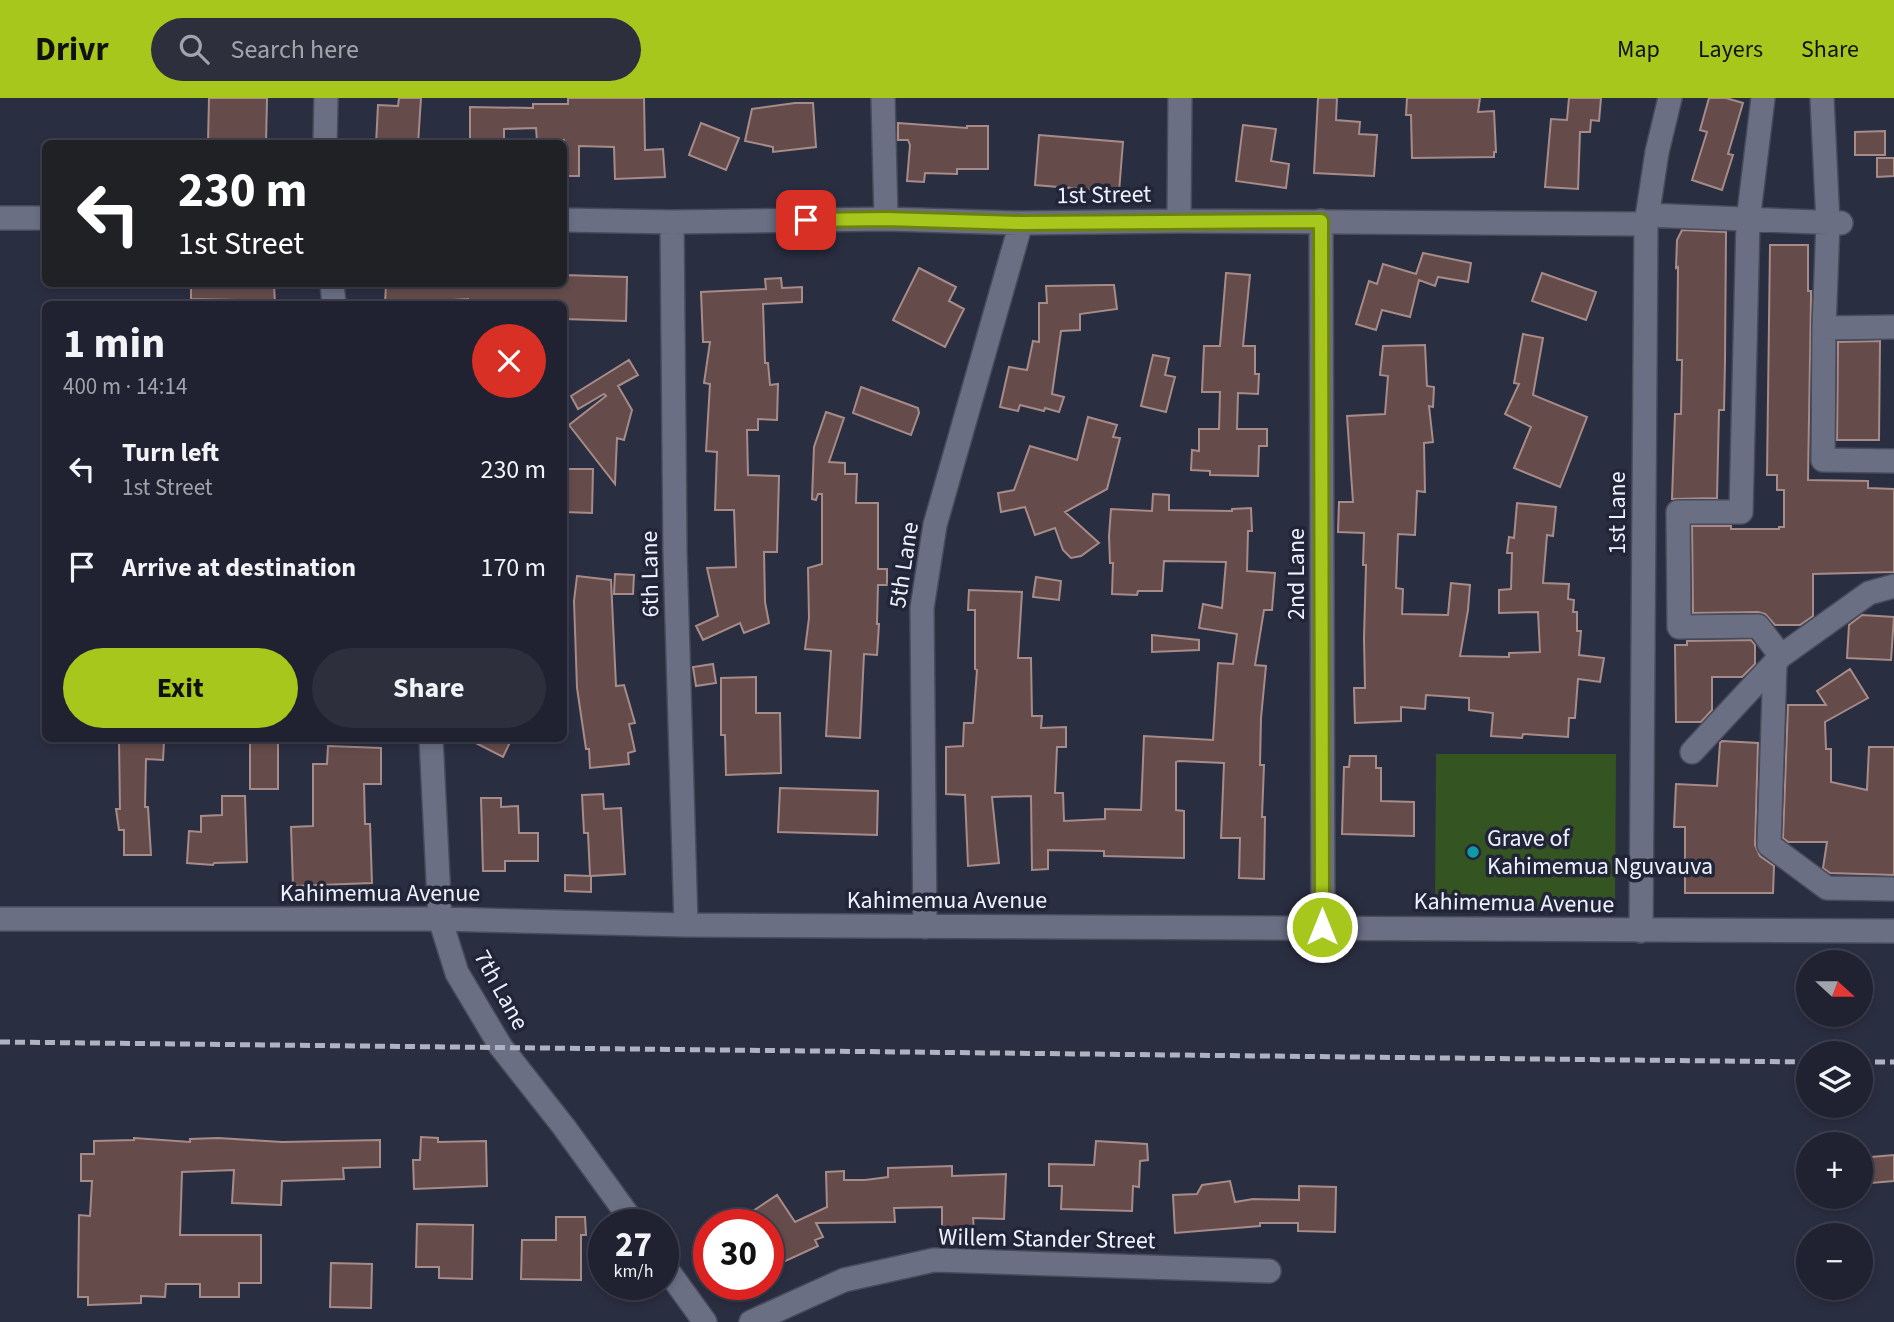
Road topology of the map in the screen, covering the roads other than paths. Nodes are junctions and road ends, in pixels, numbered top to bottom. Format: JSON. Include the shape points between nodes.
{"nodes":[{"id":1,"x":326,"y":98,"type":"edge"},
{"id":2,"x":883,"y":98,"type":"edge"},
{"id":3,"x":1180,"y":98,"type":"edge"},
{"id":4,"x":1654,"y":98,"type":"edge"},
{"id":5,"x":1670,"y":98,"type":"edge"},
{"id":6,"x":1763,"y":98,"type":"edge"},
{"id":7,"x":1822,"y":98,"type":"edge"},
{"id":8,"x":325,"y":140,"type":"edge"},
{"id":9,"x":1657,"y":152,"type":"junction"},
{"id":10,"x":0,"y":218,"type":"edge"},
{"id":11,"x":42,"y":218,"type":"edge"},
{"id":12,"x":886,"y":219,"type":"junction"},
{"id":13,"x":1646,"y":219,"type":"junction"},
{"id":14,"x":567,"y":220,"type":"edge"},
{"id":15,"x":1179,"y":221,"type":"junction"},
{"id":16,"x":1321,"y":221,"type":"junction"},
{"id":17,"x":1748,"y":221,"type":"junction"},
{"id":18,"x":672,"y":222,"type":"junction"},
{"id":19,"x":1021,"y":223,"type":"junction"},
{"id":20,"x":1835,"y":223,"type":"junction"},
{"id":21,"x":1894,"y":327,"type":"edge"},
{"id":22,"x":1824,"y":328,"type":"junction"},
{"id":23,"x":1894,"y":461,"type":"edge"},
{"id":24,"x":1894,"y":586,"type":"edge"},
{"id":25,"x":1778,"y":659,"type":"junction"},
{"id":26,"x":431,"y":742,"type":"edge"},
{"id":27,"x":1692,"y":752,"type":"dead end"},
{"id":28,"x":1894,"y":889,"type":"edge"},
{"id":29,"x":0,"y":919,"type":"edge"},
{"id":30,"x":440,"y":919,"type":"junction"},
{"id":31,"x":686,"y":925,"type":"junction"},
{"id":32,"x":925,"y":927,"type":"junction"},
{"id":33,"x":1322,"y":927,"type":"junction"},
{"id":34,"x":1640,"y":931,"type":"junction"},
{"id":35,"x":1894,"y":932,"type":"edge"},
{"id":36,"x":623,"y":1209,"type":"edge"},
{"id":37,"x":1269,"y":1271,"type":"dead end"},
{"id":38,"x":679,"y":1286,"type":"edge"},
{"id":39,"x":705,"y":1322,"type":"edge"},
{"id":40,"x":751,"y":1322,"type":"edge"}],
"edges":[{"from":1,"to":8,"type":"street"},
{"from":2,"to":12,"type":"street"},
{"from":3,"to":15,"type":"street"},
{"from":4,"to":9,"type":"street"},
{"from":5,"to":9,"type":"street","name":"1st Lane"},
{"from":6,"to":17,"type":"street"},
{"from":7,"to":20,"type":"street"},
{"from":9,"to":13,"type":"street","name":"1st Lane"},
{"from":10,"to":11,"type":"street"},
{"from":12,"to":18,"type":"street","name":"1st Street"},
{"from":12,"to":19,"type":"street","name":"1st Street"},
{"from":13,"to":16,"type":"street","name":"1st Street"},
{"from":13,"to":17,"type":"street","name":"1st Street"},
{"from":13,"to":34,"type":"street","name":"1st Lane"},
{"from":14,"to":18,"type":"street","name":"1st Street"},
{"from":15,"to":16,"type":"street","name":"1st Street"},
{"from":15,"to":19,"type":"street","name":"1st Street"},
{"from":16,"to":33,"type":"street","name":"2nd Lane"},
{"from":17,"to":20,"type":"street","name":"1st Street"},
{"from":17,"to":25,"type":"street","via":[[1741,512],[1678,512],[1679,627],[1758,626]]},
{"from":18,"to":31,"type":"street","name":"6th Lane","via":[[675,552]]},
{"from":19,"to":32,"type":"street","name":"5th Lane","via":[[935,525],[922,608]]},
{"from":20,"to":22,"type":"street"},
{"from":21,"to":22,"type":"street"},
{"from":22,"to":23,"type":"street","via":[[1823,460]]},
{"from":24,"to":25,"type":"street","via":[[1869,593]]},
{"from":25,"to":27,"type":"street"},
{"from":25,"to":28,"type":"street","via":[[1769,845],[1827,888]]},
{"from":26,"to":30,"type":"street","name":"7th Lane"},
{"from":29,"to":30,"type":"street","name":"Kahimemua Avenue"},
{"from":30,"to":31,"type":"street","name":"Kahimemua Avenue"},
{"from":30,"to":36,"type":"street","name":"7th Lane","via":[[457,973],[501,1047]]},
{"from":31,"to":32,"type":"street","name":"Kahimemua Avenue"},
{"from":32,"to":33,"type":"street","name":"Kahimemua Avenue"},
{"from":33,"to":34,"type":"street","name":"Kahimemua Avenue"},
{"from":34,"to":35,"type":"street","name":"Kahimemua Avenue"},
{"from":37,"to":40,"type":"street","name":"Willem Stander Street","via":[[934,1260],[844,1280]]},
{"from":38,"to":39,"type":"street"}]}
